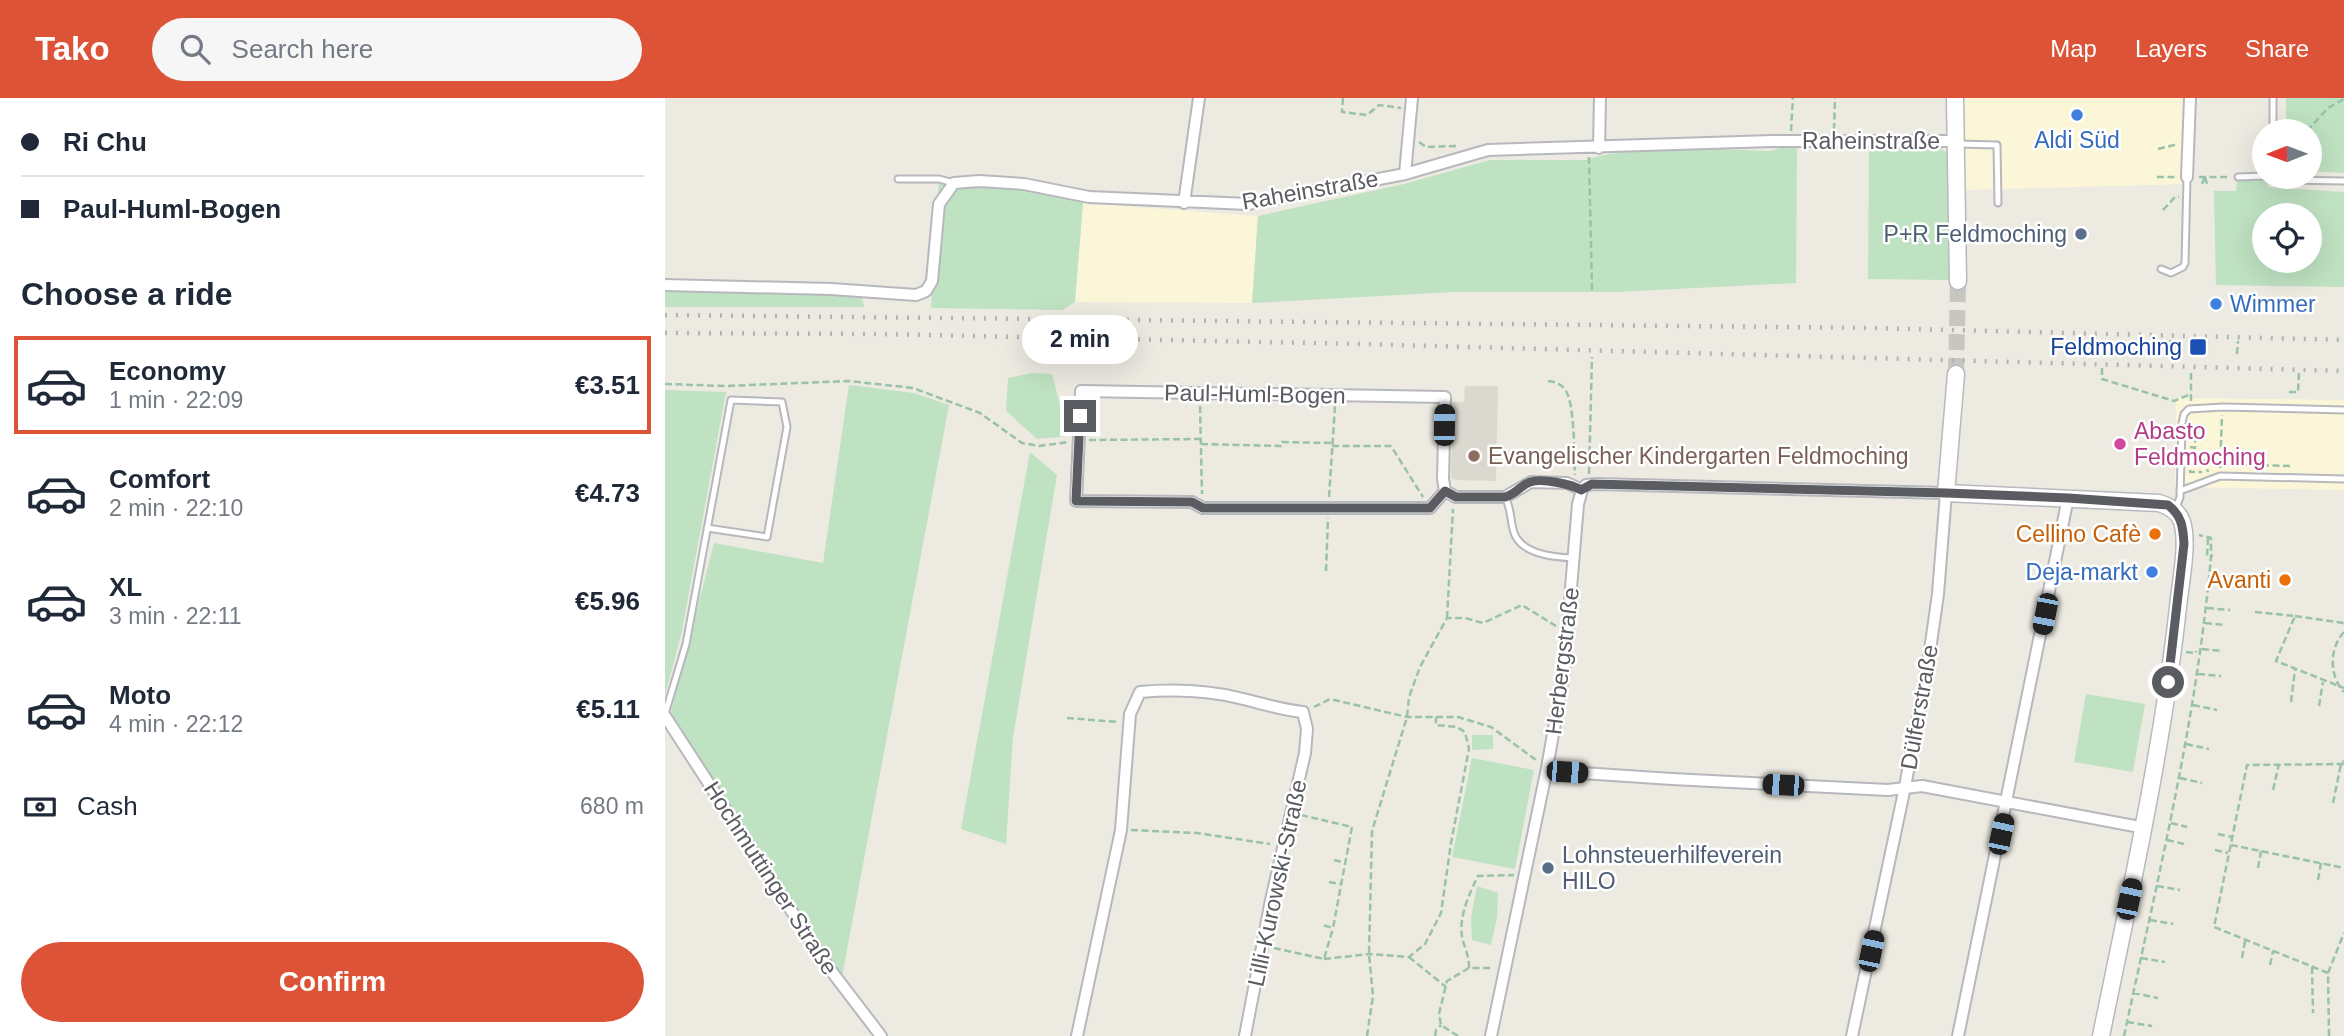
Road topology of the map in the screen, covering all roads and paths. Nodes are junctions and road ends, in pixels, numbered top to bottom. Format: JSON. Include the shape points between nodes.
{"nodes":[{"id":1,"x":1199,"y":98,"type":"edge"},
{"id":2,"x":1343,"y":98,"type":"edge"},
{"id":3,"x":1599,"y":98,"type":"edge"},
{"id":4,"x":1793,"y":98,"type":"edge"},
{"id":5,"x":1835,"y":98,"type":"edge"},
{"id":6,"x":1955,"y":98,"type":"edge"},
{"id":7,"x":2190,"y":98,"type":"edge"},
{"id":8,"x":2273,"y":98,"type":"edge"},
{"id":9,"x":2344,"y":99,"type":"edge"},
{"id":10,"x":1411,"y":103,"type":"edge"},
{"id":11,"x":2273,"y":119,"type":"edge"},
{"id":12,"x":2318,"y":119,"type":"edge"},
{"id":13,"x":1414,"y":138,"type":"dead end"},
{"id":14,"x":1790,"y":141,"type":"junction"},
{"id":15,"x":1834,"y":142,"type":"junction"},
{"id":16,"x":1956,"y":142,"type":"junction"},
{"id":17,"x":2176,"y":145,"type":"dead end"},
{"id":18,"x":1459,"y":146,"type":"dead end"},
{"id":19,"x":1594,"y":148,"type":"junction"},
{"id":20,"x":2158,"y":149,"type":"dead end"},
{"id":21,"x":1405,"y":174,"type":"junction"},
{"id":22,"x":2252,"y":176,"type":"edge"},
{"id":23,"x":2157,"y":177,"type":"dead end"},
{"id":24,"x":2185,"y":177,"type":"junction"},
{"id":25,"x":2238,"y":177,"type":"joint"},
{"id":26,"x":898,"y":179,"type":"dead end"},
{"id":27,"x":2322,"y":181,"type":"edge"},
{"id":28,"x":2344,"y":181,"type":"edge"},
{"id":29,"x":954,"y":183,"type":"junction"},
{"id":30,"x":2204,"y":184,"type":"dead end"},
{"id":31,"x":2186,"y":197,"type":"junction"},
{"id":32,"x":1184,"y":203,"type":"junction"},
{"id":33,"x":1999,"y":203,"type":"dead end"},
{"id":34,"x":2163,"y":210,"type":"dead end"},
{"id":35,"x":2161,"y":269,"type":"dead end"},
{"id":36,"x":1958,"y":281,"type":"tunnel mouth"},
{"id":37,"x":665,"y":285,"type":"edge"},
{"id":38,"x":1592,"y":290,"type":"dead end"},
{"id":39,"x":2170,"y":340,"type":"dead end"},
{"id":40,"x":2207,"y":341,"type":"dead end"},
{"id":41,"x":2237,"y":346,"type":"dead end"},
{"id":42,"x":2170,"y":353,"type":"dead end"},
{"id":43,"x":2207,"y":354,"type":"dead end"},
{"id":44,"x":2238,"y":354,"type":"dead end"},
{"id":45,"x":1592,"y":357,"type":"dead end"},
{"id":46,"x":2102,"y":368,"type":"dead end"},
{"id":47,"x":2191,"y":370,"type":"dead end"},
{"id":48,"x":2299,"y":373,"type":"dead end"},
{"id":49,"x":1956,"y":374,"type":"tunnel mouth"},
{"id":50,"x":1548,"y":381,"type":"dead end"},
{"id":51,"x":665,"y":384,"type":"edge"},
{"id":52,"x":2289,"y":392,"type":"dead end"},
{"id":53,"x":1200,"y":393,"type":"junction"},
{"id":54,"x":1335,"y":397,"type":"junction"},
{"id":55,"x":2223,"y":407,"type":"junction"},
{"id":56,"x":2344,"y":410,"type":"edge"},
{"id":57,"x":1201,"y":439,"type":"junction"},
{"id":58,"x":1080,"y":440,"type":"junction"},
{"id":59,"x":1201,"y":444,"type":"junction"},
{"id":60,"x":1332,"y":444,"type":"junction"},
{"id":61,"x":2220,"y":445,"type":"junction"},
{"id":62,"x":2226,"y":445,"type":"dead end"},
{"id":63,"x":2192,"y":449,"type":"dead end"},
{"id":64,"x":2198,"y":453,"type":"dead end"},
{"id":65,"x":2208,"y":459,"type":"dead end"},
{"id":66,"x":2190,"y":461,"type":"dead end"},
{"id":67,"x":2291,"y":466,"type":"dead end"},
{"id":68,"x":2206,"y":467,"type":"dead end"},
{"id":69,"x":2208,"y":472,"type":"dead end"},
{"id":70,"x":2344,"y":479,"type":"edge"},
{"id":71,"x":1582,"y":486,"type":"junction"},
{"id":72,"x":1445,"y":491,"type":"junction"},
{"id":73,"x":2180,"y":491,"type":"junction"},
{"id":74,"x":1946,"y":493,"type":"junction"},
{"id":75,"x":1456,"y":497,"type":"junction"},
{"id":76,"x":1505,"y":497,"type":"junction"},
{"id":77,"x":2068,"y":498,"type":"junction"},
{"id":78,"x":1203,"y":508,"type":"junction"},
{"id":79,"x":1430,"y":508,"type":"junction"},
{"id":80,"x":1328,"y":509,"type":"junction"},
{"id":81,"x":2175,"y":511,"type":"junction"},
{"id":82,"x":707,"y":528,"type":"junction"},
{"id":83,"x":2183,"y":529,"type":"junction"},
{"id":84,"x":2208,"y":538,"type":"dead end"},
{"id":85,"x":2212,"y":556,"type":"junction"},
{"id":86,"x":1573,"y":558,"type":"junction"},
{"id":87,"x":1326,"y":571,"type":"dead end"},
{"id":88,"x":2207,"y":608,"type":"junction"},
{"id":89,"x":2229,"y":610,"type":"dead end"},
{"id":90,"x":2255,"y":612,"type":"dead end"},
{"id":91,"x":2295,"y":616,"type":"junction"},
{"id":92,"x":1447,"y":618,"type":"junction"},
{"id":93,"x":2205,"y":623,"type":"junction"},
{"id":94,"x":2344,"y":623,"type":"edge"},
{"id":95,"x":2225,"y":625,"type":"dead end"},
{"id":96,"x":1568,"y":630,"type":"junction"},
{"id":97,"x":2344,"y":632,"type":"edge"},
{"id":98,"x":2186,"y":651,"type":"dead end"},
{"id":99,"x":2201,"y":651,"type":"junction"},
{"id":100,"x":2223,"y":651,"type":"dead end"},
{"id":101,"x":2295,"y":669,"type":"junction"},
{"id":102,"x":2198,"y":674,"type":"junction"},
{"id":103,"x":2221,"y":676,"type":"dead end"},
{"id":104,"x":2323,"y":680,"type":"junction"},
{"id":105,"x":2339,"y":687,"type":"junction"},
{"id":106,"x":2344,"y":690,"type":"edge"},
{"id":107,"x":2189,"y":693,"type":"dead end"},
{"id":108,"x":2195,"y":694,"type":"junction"},
{"id":109,"x":2291,"y":702,"type":"dead end"},
{"id":110,"x":2193,"y":705,"type":"junction"},
{"id":111,"x":2319,"y":706,"type":"dead end"},
{"id":112,"x":2217,"y":710,"type":"dead end"},
{"id":113,"x":1303,"y":712,"type":"junction"},
{"id":114,"x":665,"y":715,"type":"edge"},
{"id":115,"x":1407,"y":717,"type":"junction"},
{"id":116,"x":1436,"y":717,"type":"junction"},
{"id":117,"x":1067,"y":718,"type":"dead end"},
{"id":118,"x":1129,"y":722,"type":"junction"},
{"id":119,"x":2186,"y":744,"type":"junction"},
{"id":120,"x":2209,"y":749,"type":"dead end"},
{"id":121,"x":2343,"y":763,"type":"edge"},
{"id":122,"x":2279,"y":764,"type":"junction"},
{"id":123,"x":1548,"y":768,"type":"junction"},
{"id":124,"x":2180,"y":778,"type":"junction"},
{"id":125,"x":2203,"y":783,"type":"dead end"},
{"id":126,"x":1905,"y":787,"type":"junction"},
{"id":127,"x":2273,"y":790,"type":"dead end"},
{"id":128,"x":2007,"y":801,"type":"junction"},
{"id":129,"x":2333,"y":803,"type":"dead end"},
{"id":130,"x":1291,"y":813,"type":"junction"},
{"id":131,"x":2171,"y":823,"type":"junction"},
{"id":132,"x":2187,"y":827,"type":"dead end"},
{"id":133,"x":2144,"y":828,"type":"junction"},
{"id":134,"x":1121,"y":830,"type":"junction"},
{"id":135,"x":2218,"y":834,"type":"dead end"},
{"id":136,"x":2232,"y":837,"type":"junction"},
{"id":137,"x":2167,"y":840,"type":"junction"},
{"id":138,"x":2184,"y":844,"type":"dead end"},
{"id":139,"x":2231,"y":845,"type":"junction"},
{"id":140,"x":1283,"y":846,"type":"junction"},
{"id":141,"x":2214,"y":850,"type":"dead end"},
{"id":142,"x":2261,"y":851,"type":"junction"},
{"id":143,"x":2229,"y":853,"type":"junction"},
{"id":144,"x":1334,"y":860,"type":"dead end"},
{"id":145,"x":1346,"y":863,"type":"junction"},
{"id":146,"x":2321,"y":863,"type":"junction"},
{"id":147,"x":2257,"y":867,"type":"dead end"},
{"id":148,"x":2344,"y":868,"type":"edge"},
{"id":149,"x":1526,"y":874,"type":"junction"},
{"id":150,"x":2318,"y":880,"type":"dead end"},
{"id":151,"x":1329,"y":882,"type":"dead end"},
{"id":152,"x":1341,"y":884,"type":"junction"},
{"id":153,"x":2157,"y":886,"type":"junction"},
{"id":154,"x":2180,"y":890,"type":"dead end"},
{"id":155,"x":2150,"y":920,"type":"junction"},
{"id":156,"x":2173,"y":924,"type":"dead end"},
{"id":157,"x":1321,"y":925,"type":"dead end"},
{"id":158,"x":1333,"y":928,"type":"junction"},
{"id":159,"x":2344,"y":933,"type":"edge"},
{"id":160,"x":2246,"y":940,"type":"junction"},
{"id":161,"x":1263,"y":946,"type":"junction"},
{"id":162,"x":2273,"y":951,"type":"junction"},
{"id":163,"x":1369,"y":954,"type":"junction"},
{"id":164,"x":1409,"y":957,"type":"junction"},
{"id":165,"x":2141,"y":958,"type":"junction"},
{"id":166,"x":2242,"y":958,"type":"dead end"},
{"id":167,"x":1324,"y":959,"type":"junction"},
{"id":168,"x":2165,"y":962,"type":"dead end"},
{"id":169,"x":2270,"y":965,"type":"dead end"},
{"id":170,"x":2312,"y":967,"type":"junction"},
{"id":171,"x":1469,"y":968,"type":"junction"},
{"id":172,"x":1506,"y":968,"type":"junction"},
{"id":173,"x":2328,"y":973,"type":"junction"},
{"id":174,"x":1445,"y":987,"type":"junction"},
{"id":175,"x":2133,"y":993,"type":"junction"},
{"id":176,"x":2158,"y":998,"type":"dead end"},
{"id":177,"x":2313,"y":1013,"type":"dead end"},
{"id":178,"x":2127,"y":1022,"type":"junction"},
{"id":179,"x":1441,"y":1025,"type":"junction"},
{"id":180,"x":2152,"y":1026,"type":"dead end"},
{"id":181,"x":881,"y":1036,"type":"edge"},
{"id":182,"x":1077,"y":1036,"type":"edge"},
{"id":183,"x":1245,"y":1036,"type":"edge"},
{"id":184,"x":1367,"y":1036,"type":"edge"},
{"id":185,"x":1435,"y":1036,"type":"edge"},
{"id":186,"x":1458,"y":1036,"type":"edge"},
{"id":187,"x":1491,"y":1036,"type":"edge"},
{"id":188,"x":1852,"y":1036,"type":"edge"},
{"id":189,"x":1958,"y":1036,"type":"edge"},
{"id":190,"x":2101,"y":1036,"type":"edge"},
{"id":191,"x":2124,"y":1036,"type":"edge"},
{"id":192,"x":2329,"y":1036,"type":"edge"}],
"edges":[{"from":1,"to":32,"type":"street"},
{"from":2,"to":10,"type":"path","via":[[1342,112],[1367,115],[1379,105]]},
{"from":3,"to":19,"type":"street"},
{"from":4,"to":14,"type":"path"},
{"from":5,"to":15,"type":"path"},
{"from":6,"to":16,"type":"main road"},
{"from":7,"to":24,"type":"street"},
{"from":8,"to":11,"type":"lane"},
{"from":9,"to":12,"type":"path"},
{"from":10,"to":21,"type":"street"},
{"from":13,"to":18,"type":"path","via":[[1426,147]]},
{"from":14,"to":15,"type":"street","name":"Raheinstraße"},
{"from":14,"to":19,"type":"street","name":"Raheinstraße"},
{"from":15,"to":16,"type":"street","name":"Raheinstraße"},
{"from":16,"to":33,"type":"lane","via":[[1997,145]]},
{"from":16,"to":36,"type":"main road"},
{"from":17,"to":20,"type":"path"},
{"from":19,"to":21,"type":"street","name":"Raheinstraße","via":[[1488,150]]},
{"from":19,"to":38,"type":"path"},
{"from":21,"to":32,"type":"street","name":"Raheinstraße","via":[[1248,204]]},
{"from":22,"to":25,"type":"lane"},
{"from":23,"to":24,"type":"path"},
{"from":24,"to":31,"type":"lane"},
{"from":25,"to":30,"type":"path","via":[[2205,177]]},
{"from":26,"to":29,"type":"lane"},
{"from":27,"to":28,"type":"lane"},
{"from":29,"to":32,"type":"street","name":"Raheinstraße","via":[[1024,184],[1089,197]]},
{"from":29,"to":37,"type":"street","via":[[939,204],[932,281],[916,295]]},
{"from":31,"to":34,"type":"path","via":[[2175,197]]},
{"from":31,"to":35,"type":"lane","via":[[2186,263],[2171,273]]},
{"from":39,"to":42,"type":"path"},
{"from":40,"to":43,"type":"path"},
{"from":41,"to":44,"type":"path"},
{"from":45,"to":71,"type":"path"},
{"from":46,"to":47,"type":"path","via":[[2102,380],[2174,401],[2191,394]]},
{"from":48,"to":52,"type":"path","via":[[2298,392]]},
{"from":49,"to":74,"type":"main road","name":"Dülferstraße"},
{"from":50,"to":71,"type":"path","via":[[1558,383],[1570,402],[1575,475]]},
{"from":51,"to":58,"type":"path","via":[[849,380],[913,388],[980,413],[1021,443],[1039,446]]},
{"from":53,"to":54,"type":"street","name":"Paul-Huml-Bogen"},
{"from":53,"to":57,"type":"path"},
{"from":53,"to":58,"type":"street","name":"Paul-Huml-Bogen","via":[[1081,391]]},
{"from":54,"to":60,"type":"path"},
{"from":54,"to":72,"type":"street","name":"Paul-Huml-Bogen","via":[[1444,397]]},
{"from":55,"to":56,"type":"lane"},
{"from":55,"to":61,"type":"path"},
{"from":55,"to":73,"type":"lane","via":[[2186,411]]},
{"from":57,"to":58,"type":"path"},
{"from":57,"to":59,"type":"path"},
{"from":58,"to":78,"type":"street","name":"Paul-Huml-Bogen","via":[[1076,501],[1192,502]]},
{"from":59,"to":60,"type":"path"},
{"from":59,"to":78,"type":"path"},
{"from":60,"to":79,"type":"path","via":[[1391,446]]},
{"from":60,"to":80,"type":"path"},
{"from":61,"to":62,"type":"path"},
{"from":61,"to":67,"type":"path","via":[[2220,464]]},
{"from":63,"to":64,"type":"path","via":[[2199,448]]},
{"from":65,"to":68,"type":"path"},
{"from":66,"to":69,"type":"path","via":[[2190,472]]},
{"from":70,"to":73,"type":"lane","via":[[2220,476]]},
{"from":71,"to":74,"type":"street"},
{"from":71,"to":76,"type":"street","via":[[1531,482]]},
{"from":71,"to":86,"type":"street","name":"Herbergstraße"},
{"from":72,"to":75,"type":"street"},
{"from":72,"to":79,"type":"street"},
{"from":73,"to":81,"type":"lane"},
{"from":74,"to":77,"type":"main road"},
{"from":74,"to":126,"type":"street","name":"Dülferstraße","via":[[1935,616]]},
{"from":75,"to":76,"type":"street"},
{"from":75,"to":92,"type":"path"},
{"from":76,"to":86,"type":"lane","via":[[1513,533],[1528,549],[1550,557]]},
{"from":77,"to":81,"type":"main road","via":[[2159,503]]},
{"from":77,"to":128,"type":"street"},
{"from":78,"to":80,"type":"street"},
{"from":79,"to":80,"type":"street"},
{"from":80,"to":87,"type":"path"},
{"from":81,"to":83,"type":"main road"},
{"from":82,"to":82,"type":"lane","via":[[731,400],[782,402],[787,427],[767,537]]},
{"from":82,"to":114,"type":"lane","via":[[686,644]]},
{"from":83,"to":85,"type":"path","via":[[2211,538]]},
{"from":83,"to":133,"type":"main road","via":[[2172,656]]},
{"from":84,"to":85,"type":"path","via":[[2207,556]]},
{"from":85,"to":88,"type":"path"},
{"from":86,"to":96,"type":"street","name":"Herbergstraße"},
{"from":88,"to":89,"type":"path"},
{"from":88,"to":93,"type":"path"},
{"from":90,"to":91,"type":"path"},
{"from":91,"to":94,"type":"path"},
{"from":91,"to":101,"type":"path","via":[[2276,661]]},
{"from":92,"to":96,"type":"path","via":[[1483,623],[1522,605]]},
{"from":92,"to":115,"type":"path","via":[[1420,667]]},
{"from":93,"to":95,"type":"path"},
{"from":93,"to":99,"type":"path"},
{"from":96,"to":123,"type":"street","name":"Herbergstraße"},
{"from":97,"to":105,"type":"path","via":[[2335,642],[2333,655]]},
{"from":98,"to":99,"type":"path"},
{"from":99,"to":100,"type":"path"},
{"from":99,"to":102,"type":"path"},
{"from":101,"to":104,"type":"path"},
{"from":101,"to":109,"type":"path"},
{"from":102,"to":103,"type":"path"},
{"from":102,"to":108,"type":"path"},
{"from":104,"to":105,"type":"path"},
{"from":104,"to":111,"type":"path"},
{"from":105,"to":106,"type":"path"},
{"from":107,"to":108,"type":"path"},
{"from":108,"to":110,"type":"path"},
{"from":110,"to":112,"type":"path"},
{"from":110,"to":119,"type":"path"},
{"from":113,"to":115,"type":"path","via":[[1331,699]]},
{"from":113,"to":118,"type":"street","via":[[1171,689],[1140,692]]},
{"from":113,"to":130,"type":"street","name":"Lilli-Kurowski-Straße","via":[[1305,753]]},
{"from":114,"to":181,"type":"street","name":"Hochmuttinger Straße","via":[[826,964]]},
{"from":115,"to":116,"type":"path"},
{"from":115,"to":163,"type":"path","via":[[1372,831]]},
{"from":116,"to":123,"type":"path","via":[[1458,717],[1491,727]]},
{"from":116,"to":164,"type":"path","via":[[1436,725],[1465,732],[1469,749],[1441,913],[1425,944]]},
{"from":117,"to":118,"type":"path"},
{"from":118,"to":134,"type":"street"},
{"from":119,"to":120,"type":"path"},
{"from":119,"to":124,"type":"path"},
{"from":121,"to":122,"type":"path"},
{"from":121,"to":129,"type":"path"},
{"from":122,"to":127,"type":"path"},
{"from":122,"to":136,"type":"path","via":[[2247,765]]},
{"from":123,"to":126,"type":"street","via":[[1672,779],[1888,790]]},
{"from":123,"to":149,"type":"street","name":"Herbergstraße"},
{"from":124,"to":125,"type":"path"},
{"from":124,"to":131,"type":"path"},
{"from":126,"to":128,"type":"street"},
{"from":126,"to":188,"type":"street","name":"Dülferstraße"},
{"from":128,"to":133,"type":"street"},
{"from":128,"to":189,"type":"street"},
{"from":130,"to":140,"type":"street","name":"Lilli-Kurowski-Straße"},
{"from":130,"to":145,"type":"path","via":[[1352,827]]},
{"from":131,"to":132,"type":"path"},
{"from":131,"to":137,"type":"path"},
{"from":133,"to":190,"type":"main road"},
{"from":134,"to":140,"type":"path","via":[[1197,833]]},
{"from":134,"to":182,"type":"street"},
{"from":135,"to":136,"type":"path"},
{"from":136,"to":139,"type":"path"},
{"from":137,"to":138,"type":"path"},
{"from":137,"to":153,"type":"path"},
{"from":139,"to":142,"type":"path"},
{"from":139,"to":143,"type":"path"},
{"from":140,"to":161,"type":"street","name":"Lilli-Kurowski-Straße"},
{"from":141,"to":143,"type":"path"},
{"from":142,"to":146,"type":"path"},
{"from":142,"to":147,"type":"path"},
{"from":143,"to":160,"type":"path","via":[[2214,927]]},
{"from":144,"to":145,"type":"path"},
{"from":145,"to":152,"type":"path"},
{"from":146,"to":148,"type":"path"},
{"from":146,"to":150,"type":"path"},
{"from":149,"to":171,"type":"path","via":[[1478,876],[1462,921]]},
{"from":149,"to":172,"type":"street","name":"Herbergstraße"},
{"from":151,"to":152,"type":"path"},
{"from":152,"to":158,"type":"path"},
{"from":153,"to":154,"type":"path"},
{"from":153,"to":155,"type":"path"},
{"from":155,"to":156,"type":"path"},
{"from":155,"to":165,"type":"path"},
{"from":157,"to":158,"type":"path"},
{"from":158,"to":167,"type":"path"},
{"from":159,"to":173,"type":"path"},
{"from":160,"to":162,"type":"path"},
{"from":160,"to":166,"type":"path"},
{"from":161,"to":167,"type":"path"},
{"from":161,"to":183,"type":"street","name":"Lilli-Kurowski-Straße"},
{"from":162,"to":169,"type":"path"},
{"from":162,"to":170,"type":"path"},
{"from":163,"to":164,"type":"path"},
{"from":163,"to":167,"type":"path"},
{"from":163,"to":184,"type":"path","via":[[1373,996]]},
{"from":164,"to":174,"type":"path"},
{"from":165,"to":168,"type":"path"},
{"from":165,"to":175,"type":"path"},
{"from":170,"to":173,"type":"path"},
{"from":170,"to":177,"type":"path"},
{"from":171,"to":172,"type":"path"},
{"from":171,"to":174,"type":"path"},
{"from":172,"to":187,"type":"street","name":"Herbergstraße"},
{"from":173,"to":192,"type":"path"},
{"from":174,"to":179,"type":"path"},
{"from":175,"to":176,"type":"path"},
{"from":175,"to":178,"type":"path"},
{"from":178,"to":180,"type":"path"},
{"from":178,"to":191,"type":"path"},
{"from":179,"to":185,"type":"path"},
{"from":179,"to":186,"type":"path"}]}
